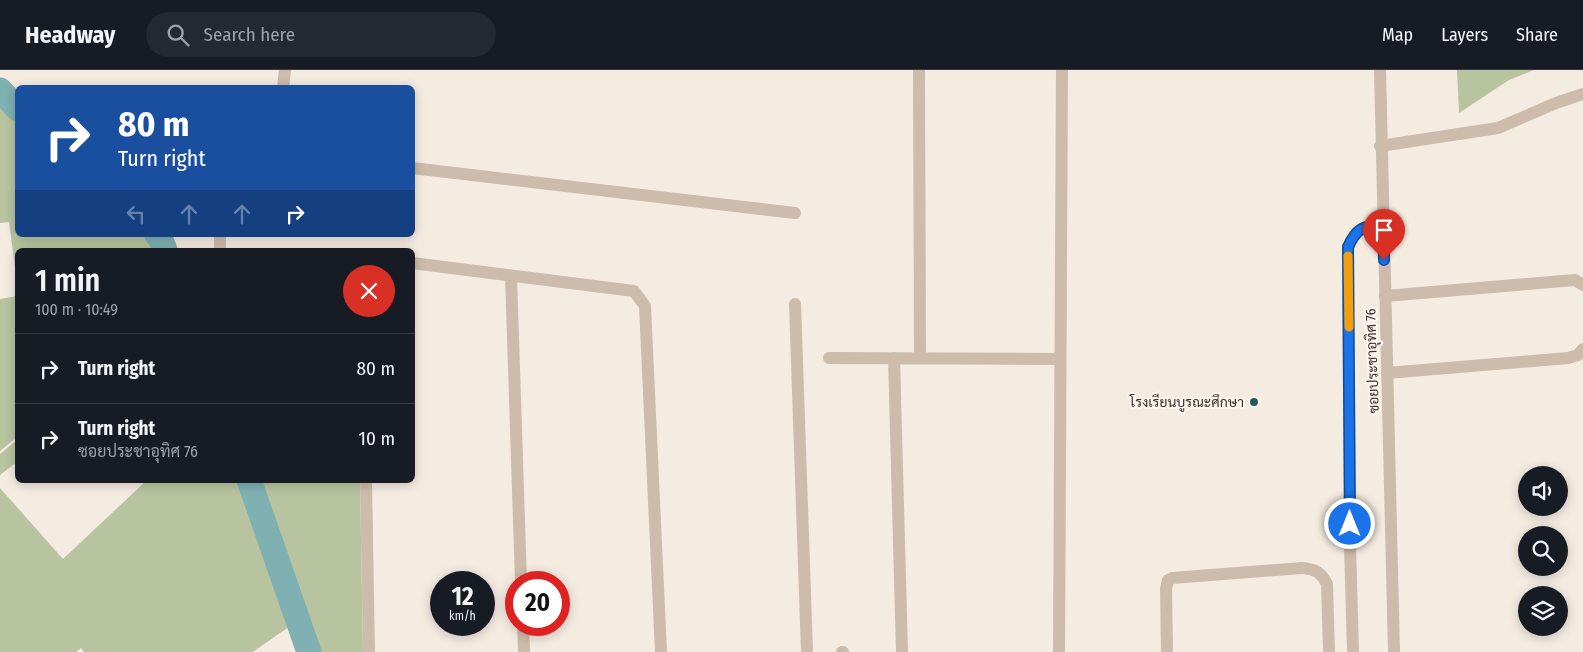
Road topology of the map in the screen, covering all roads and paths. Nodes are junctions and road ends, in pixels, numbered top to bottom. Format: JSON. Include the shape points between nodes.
{"nodes":[{"id":1,"x":285,"y":70,"type":"edge"},
{"id":2,"x":919,"y":70,"type":"edge"},
{"id":3,"x":1062,"y":70,"type":"edge"},
{"id":4,"x":1380,"y":70,"type":"edge"},
{"id":5,"x":283,"y":85,"type":"edge"},
{"id":6,"x":1583,"y":94,"type":"edge"},
{"id":7,"x":1380,"y":146,"type":"junction"},
{"id":8,"x":415,"y":168,"type":"edge"},
{"id":9,"x":795,"y":213,"type":"dead end"},
{"id":10,"x":1383,"y":225,"type":"junction"},
{"id":11,"x":415,"y":263,"type":"edge"},
{"id":12,"x":511,"y":276,"type":"junction"},
{"id":13,"x":1583,"y":285,"type":"edge"},
{"id":14,"x":1384,"y":296,"type":"junction"},
{"id":15,"x":795,"y":304,"type":"dead end"},
{"id":16,"x":1583,"y":348,"type":"edge"},
{"id":17,"x":829,"y":358,"type":"dead end"},
{"id":18,"x":894,"y":358,"type":"junction"},
{"id":19,"x":920,"y":358,"type":"junction"},
{"id":20,"x":1060,"y":359,"type":"junction"},
{"id":21,"x":1387,"y":373,"type":"junction"},
{"id":22,"x":366,"y":483,"type":"edge"},
{"id":23,"x":521,"y":571,"type":"edge"},
{"id":24,"x":523,"y":636,"type":"edge"},
{"id":25,"x":369,"y":652,"type":"edge"},
{"id":26,"x":524,"y":652,"type":"edge"},
{"id":27,"x":661,"y":652,"type":"edge"},
{"id":28,"x":807,"y":652,"type":"edge"},
{"id":29,"x":902,"y":652,"type":"edge"},
{"id":30,"x":1059,"y":652,"type":"edge"},
{"id":31,"x":1168,"y":652,"type":"edge"},
{"id":32,"x":1329,"y":652,"type":"edge"},
{"id":33,"x":1354,"y":652,"type":"edge"},
{"id":34,"x":1394,"y":652,"type":"edge"}],
"edges":[{"from":1,"to":5,"type":"street"},
{"from":2,"to":19,"type":"street"},
{"from":3,"to":20,"type":"street"},
{"from":4,"to":7,"type":"street","name":"ซอยประชาอุทิศ 76"},
{"from":6,"to":7,"type":"street","via":[[1498,128]]},
{"from":7,"to":10,"type":"street","name":"ซอยประชาอุทิศ 76"},
{"from":8,"to":9,"type":"street"},
{"from":10,"to":14,"type":"street","name":"ซอยประชาอุทิศ 76"},
{"from":10,"to":33,"type":"street","via":[[1370,225],[1360,230],[1353,235],[1348,247]]},
{"from":11,"to":12,"type":"street"},
{"from":12,"to":23,"type":"street"},
{"from":12,"to":27,"type":"street","via":[[634,291],[644,306]]},
{"from":13,"to":14,"type":"street","via":[[1575,280]]},
{"from":14,"to":21,"type":"street","name":"ซอยประชาอุทิศ 76"},
{"from":15,"to":28,"type":"street"},
{"from":16,"to":21,"type":"street","via":[[1578,355],[1568,358]]},
{"from":17,"to":18,"type":"street"},
{"from":18,"to":19,"type":"street"},
{"from":18,"to":29,"type":"street"},
{"from":19,"to":20,"type":"street"},
{"from":20,"to":30,"type":"street"},
{"from":21,"to":34,"type":"street","name":"ซอยประชาอุทิศ 76"},
{"from":22,"to":25,"type":"street"},
{"from":24,"to":26,"type":"street"},
{"from":31,"to":32,"type":"street","via":[[1168,580],[1302,568],[1314,568],[1327,584]]}]}
